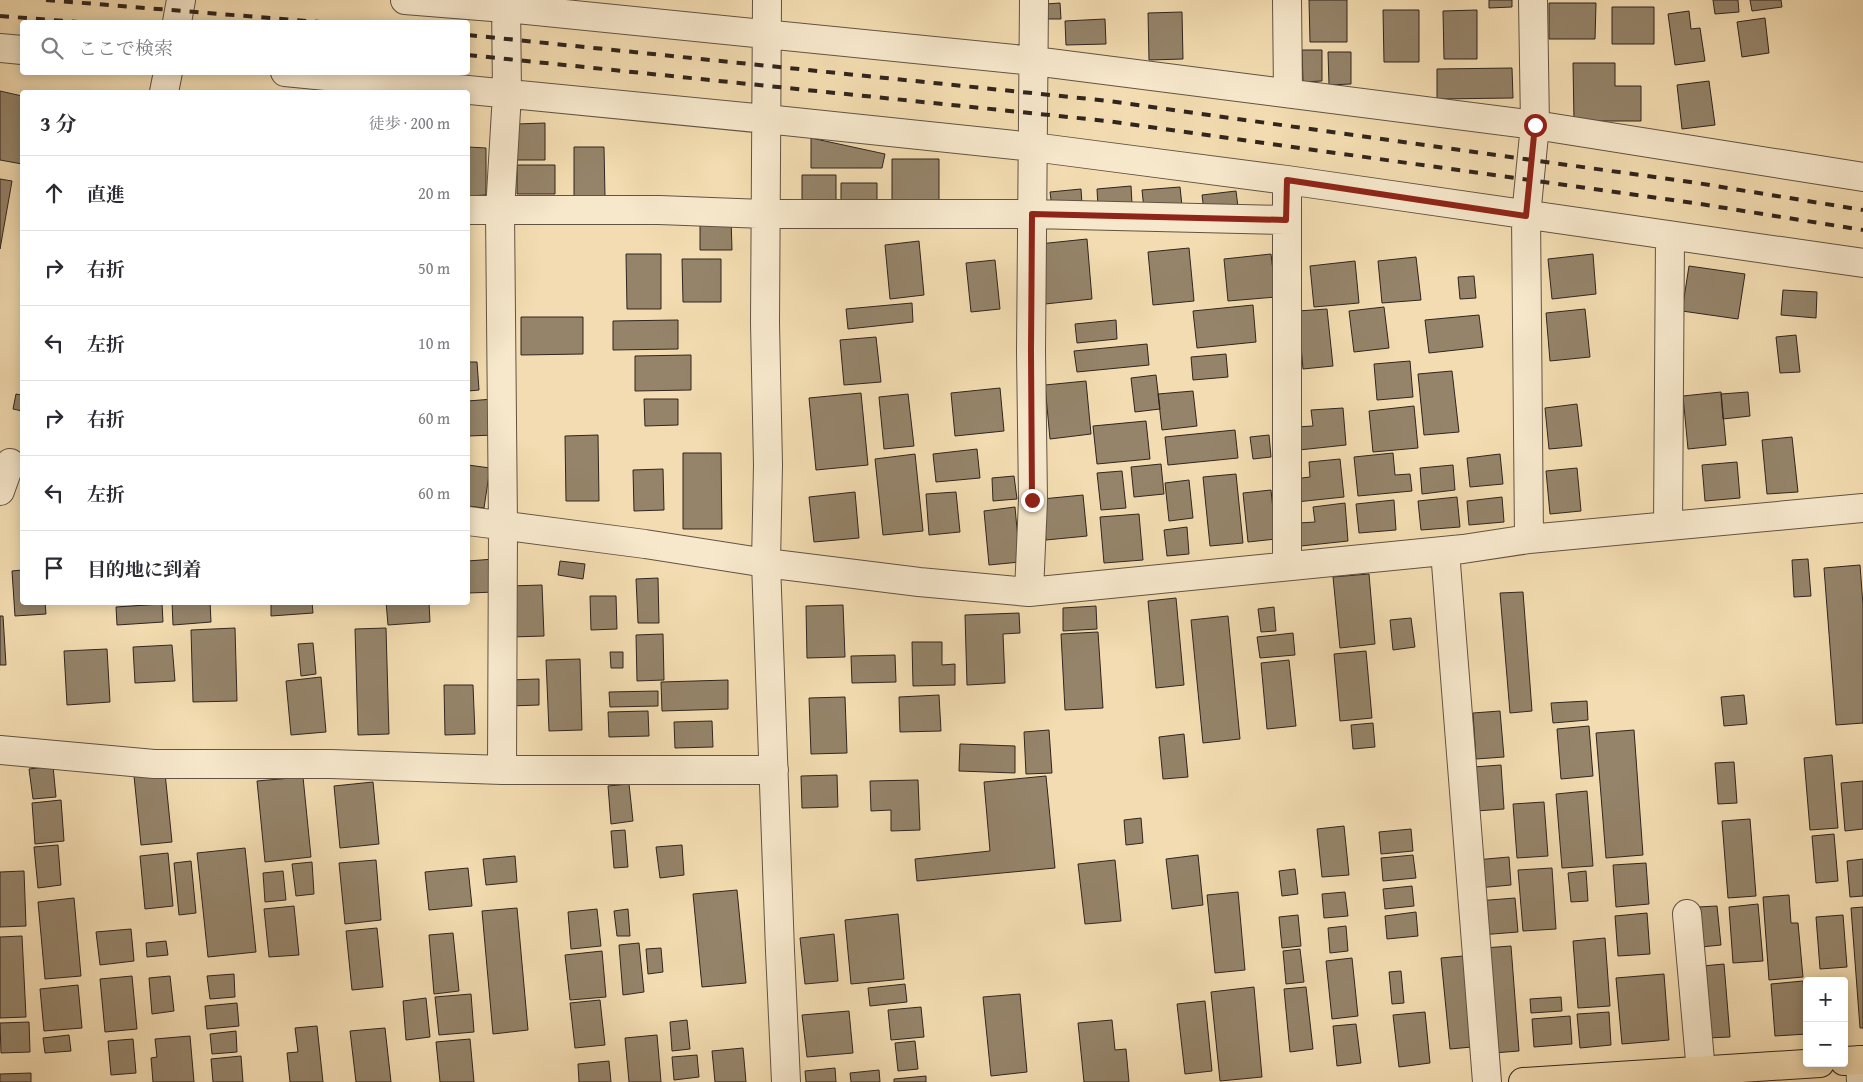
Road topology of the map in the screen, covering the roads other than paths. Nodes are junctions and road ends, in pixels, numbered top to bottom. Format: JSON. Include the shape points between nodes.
{"nodes":[{"id":1,"x":181,"y":0,"type":"edge"},
{"id":2,"x":405,"y":0,"type":"edge"},
{"id":3,"x":767,"y":0,"type":"edge"},
{"id":4,"x":1034,"y":0,"type":"edge"},
{"id":5,"x":1287,"y":0,"type":"edge"},
{"id":6,"x":1533,"y":0,"type":"edge"},
{"id":7,"x":505,"y":4,"type":"edge"},
{"id":8,"x":177,"y":20,"type":"edge"},
{"id":9,"x":767,"y":35,"type":"junction"},
{"id":10,"x":0,"y":48,"type":"edge"},
{"id":11,"x":20,"y":50,"type":"edge"},
{"id":12,"x":1034,"y":61,"type":"junction"},
{"id":13,"x":167,"y":75,"type":"edge"},
{"id":14,"x":315,"y":75,"type":"edge"},
{"id":15,"x":164,"y":90,"type":"edge"},
{"id":16,"x":467,"y":90,"type":"edge"},
{"id":17,"x":470,"y":90,"type":"edge"},
{"id":18,"x":1288,"y":93,"type":"junction"},
{"id":19,"x":507,"y":94,"type":"junction"},
{"id":20,"x":766,"y":119,"type":"junction"},
{"id":21,"x":1535,"y":125,"type":"junction"},
{"id":22,"x":1033,"y":147,"type":"junction"},
{"id":23,"x":1863,"y":177,"type":"edge"},
{"id":24,"x":1287,"y":180,"type":"junction"},
{"id":25,"x":470,"y":210,"type":"edge"},
{"id":26,"x":500,"y":211,"type":"junction"},
{"id":27,"x":765,"y":214,"type":"junction"},
{"id":28,"x":1032,"y":214,"type":"junction"},
{"id":29,"x":1526,"y":216,"type":"junction"},
{"id":30,"x":1286,"y":220,"type":"junction"},
{"id":31,"x":1670,"y":236,"type":"junction"},
{"id":32,"x":1863,"y":263,"type":"edge"},
{"id":33,"x":11,"y":463,"type":"edge"},
{"id":34,"x":0,"y":491,"type":"edge"},
{"id":35,"x":1863,"y":508,"type":"edge"},
{"id":36,"x":470,"y":522,"type":"edge"},
{"id":37,"x":503,"y":526,"type":"junction"},
{"id":38,"x":1668,"y":526,"type":"junction"},
{"id":39,"x":1529,"y":540,"type":"junction"},
{"id":40,"x":1445,"y":551,"type":"junction"},
{"id":41,"x":766,"y":563,"type":"junction"},
{"id":42,"x":1287,"y":566,"type":"junction"},
{"id":43,"x":1030,"y":592,"type":"junction"},
{"id":44,"x":0,"y":750,"type":"edge"},
{"id":45,"x":502,"y":770,"type":"junction"},
{"id":46,"x":774,"y":770,"type":"junction"},
{"id":47,"x":1688,"y":914,"type":"dead end"},
{"id":48,"x":1803,"y":1064,"type":"edge"},
{"id":49,"x":1701,"y":1072,"type":"junction"},
{"id":50,"x":1541,"y":1081,"type":"edge"},
{"id":51,"x":786,"y":1082,"type":"edge"},
{"id":52,"x":1487,"y":1082,"type":"edge"}],
"edges":[{"from":1,"to":8,"type":"street"},
{"from":2,"to":7,"type":"street"},
{"from":3,"to":9,"type":"street"},
{"from":4,"to":12,"type":"street"},
{"from":5,"to":18,"type":"street"},
{"from":6,"to":21,"type":"street"},
{"from":7,"to":9,"type":"street"},
{"from":7,"to":19,"type":"street"},
{"from":9,"to":12,"type":"street"},
{"from":9,"to":20,"type":"street"},
{"from":10,"to":11,"type":"street"},
{"from":12,"to":18,"type":"street"},
{"from":12,"to":22,"type":"street"},
{"from":13,"to":15,"type":"street"},
{"from":14,"to":16,"type":"street"},
{"from":17,"to":19,"type":"street"},
{"from":18,"to":21,"type":"street"},
{"from":19,"to":20,"type":"street"},
{"from":19,"to":26,"type":"street"},
{"from":20,"to":22,"type":"street"},
{"from":20,"to":27,"type":"street"},
{"from":21,"to":23,"type":"street"},
{"from":21,"to":29,"type":"street"},
{"from":22,"to":24,"type":"street"},
{"from":22,"to":28,"type":"street"},
{"from":24,"to":29,"type":"street"},
{"from":24,"to":30,"type":"street"},
{"from":25,"to":26,"type":"street"},
{"from":26,"to":27,"type":"street","via":[[659,210]]},
{"from":26,"to":37,"type":"street"},
{"from":27,"to":28,"type":"street"},
{"from":27,"to":41,"type":"street"},
{"from":28,"to":30,"type":"street"},
{"from":28,"to":43,"type":"street"},
{"from":29,"to":31,"type":"street"},
{"from":29,"to":39,"type":"street"},
{"from":30,"to":42,"type":"street"},
{"from":31,"to":32,"type":"street"},
{"from":31,"to":38,"type":"street"},
{"from":33,"to":34,"type":"street"},
{"from":35,"to":38,"type":"street"},
{"from":36,"to":37,"type":"street"},
{"from":37,"to":41,"type":"street"},
{"from":37,"to":45,"type":"street"},
{"from":38,"to":39,"type":"street"},
{"from":39,"to":40,"type":"street"},
{"from":40,"to":42,"type":"street"},
{"from":40,"to":52,"type":"street"},
{"from":41,"to":43,"type":"street"},
{"from":41,"to":46,"type":"street"},
{"from":42,"to":43,"type":"street"},
{"from":44,"to":45,"type":"street","via":[[154,764],[331,764]]},
{"from":45,"to":46,"type":"street"},
{"from":46,"to":51,"type":"street"},
{"from":47,"to":49,"type":"street"},
{"from":48,"to":49,"type":"main road"},
{"from":49,"to":50,"type":"main road"}]}
